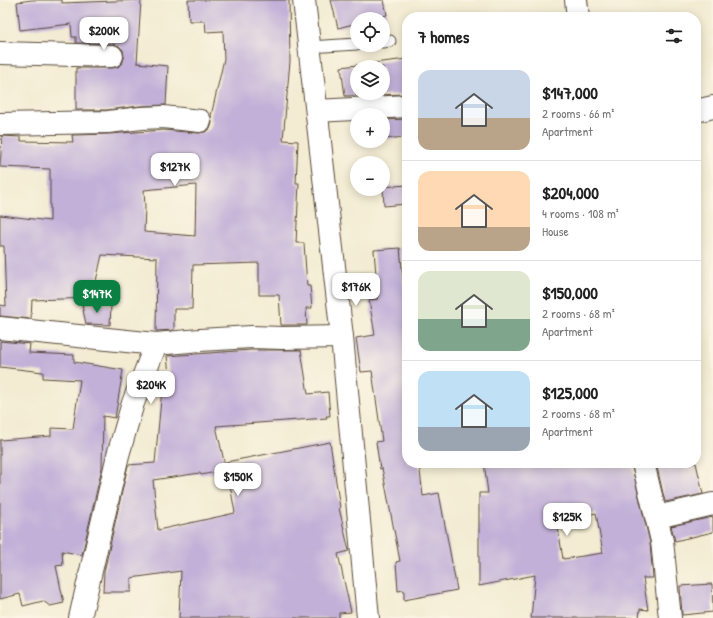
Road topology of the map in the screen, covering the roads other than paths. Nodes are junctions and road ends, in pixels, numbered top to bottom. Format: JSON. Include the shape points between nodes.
{"nodes":[{"id":1,"x":304,"y":0,"type":"edge"},
{"id":2,"x":576,"y":0,"type":"edge"},
{"id":3,"x":577,"y":12,"type":"edge"},
{"id":4,"x":350,"y":44,"type":"edge"},
{"id":5,"x":309,"y":47,"type":"junction"},
{"id":6,"x":0,"y":54,"type":"edge"},
{"id":7,"x":112,"y":56,"type":"dead end"},
{"id":8,"x":402,"y":106,"type":"edge"},
{"id":9,"x":713,"y":108,"type":"edge"},
{"id":10,"x":701,"y":110,"type":"edge"},
{"id":11,"x":316,"y":111,"type":"junction"},
{"id":12,"x":200,"y":120,"type":"dead end"},
{"id":13,"x":0,"y":124,"type":"edge"},
{"id":14,"x":0,"y":328,"type":"edge"},
{"id":15,"x":342,"y":337,"type":"junction"},
{"id":16,"x":156,"y":344,"type":"junction"},
{"id":17,"x":644,"y":468,"type":"edge"},
{"id":18,"x":713,"y":504,"type":"edge"},
{"id":19,"x":657,"y":517,"type":"junction"},
{"id":20,"x":80,"y":618,"type":"edge"},
{"id":21,"x":368,"y":618,"type":"edge"},
{"id":22,"x":670,"y":618,"type":"edge"}],
"edges":[{"from":1,"to":5,"type":"street"},
{"from":2,"to":3,"type":"street"},
{"from":4,"to":5,"type":"lane"},
{"from":5,"to":11,"type":"street"},
{"from":6,"to":7,"type":"street"},
{"from":8,"to":11,"type":"street"},
{"from":9,"to":10,"type":"street"},
{"from":11,"to":15,"type":"street"},
{"from":12,"to":13,"type":"street","via":[[163,117],[108,122]]},
{"from":14,"to":16,"type":"street"},
{"from":15,"to":16,"type":"street","via":[[251,337]]},
{"from":15,"to":21,"type":"street"},
{"from":16,"to":20,"type":"street","via":[[133,403],[118,455]]},
{"from":17,"to":19,"type":"street"},
{"from":18,"to":19,"type":"street"},
{"from":19,"to":22,"type":"street"}]}
